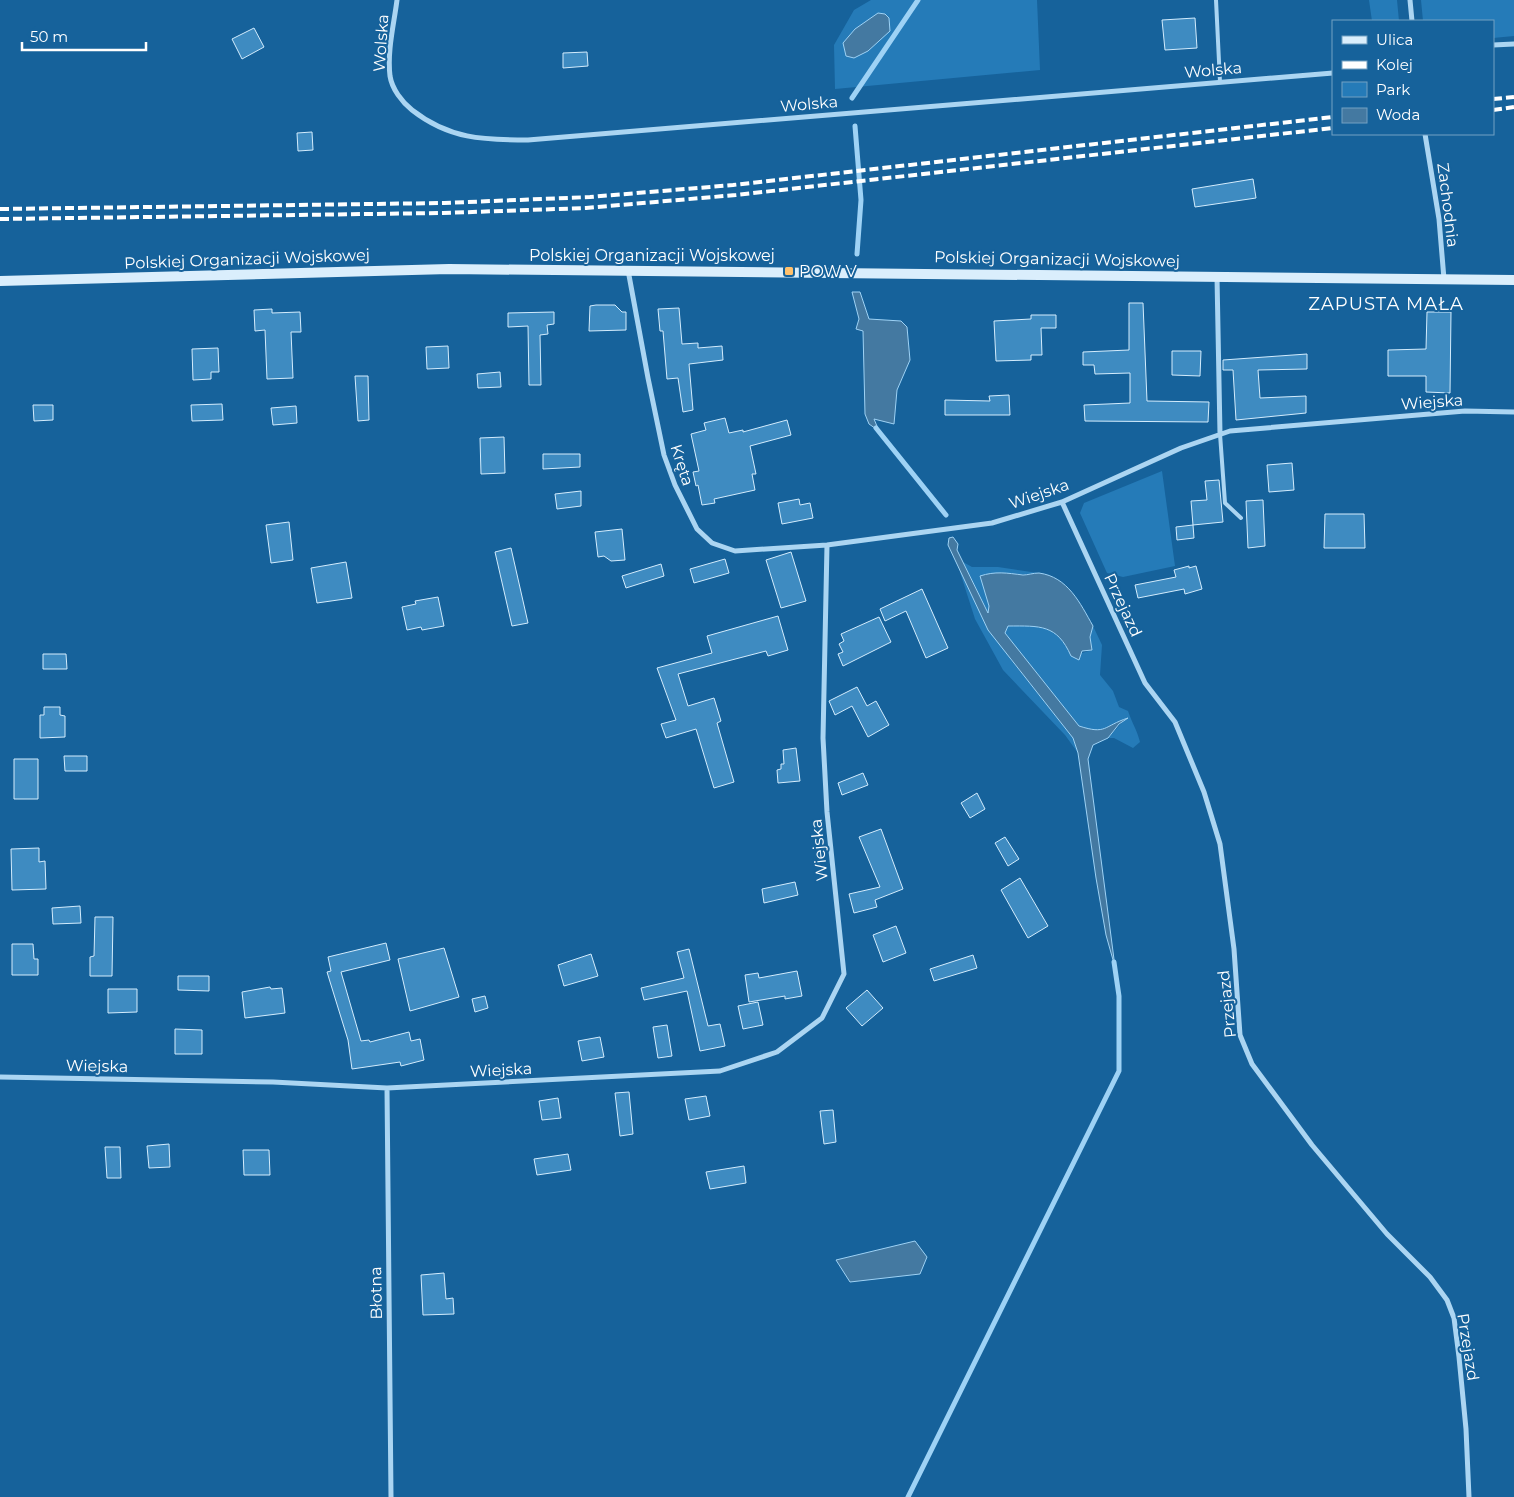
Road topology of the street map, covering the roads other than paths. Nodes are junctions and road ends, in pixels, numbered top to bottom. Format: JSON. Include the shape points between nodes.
{"nodes":[{"id":1,"x":397,"y":0,"type":"edge"},
{"id":2,"x":1216,"y":0,"type":"edge"},
{"id":3,"x":1410,"y":0,"type":"edge"},
{"id":4,"x":1412,"y":20,"type":"edge"},
{"id":5,"x":1514,"y":44,"type":"edge"},
{"id":6,"x":1494,"y":45,"type":"edge"},
{"id":7,"x":1332,"y":73,"type":"edge"},
{"id":8,"x":1220,"y":82,"type":"junction"},
{"id":9,"x":1425,"y":135,"type":"edge"},
{"id":10,"x":628,"y":270,"type":"junction"},
{"id":11,"x":1217,"y":276,"type":"junction"},
{"id":12,"x":1444,"y":279,"type":"junction"},
{"id":13,"x":1514,"y":280,"type":"edge"},
{"id":14,"x":0,"y":281,"type":"edge"},
{"id":15,"x":1514,"y":412,"type":"edge"},
{"id":16,"x":1220,"y":434,"type":"junction"},
{"id":17,"x":1062,"y":502,"type":"junction"},
{"id":18,"x":1241,"y":518,"type":"dead end"},
{"id":19,"x":827,"y":545,"type":"junction"},
{"id":20,"x":0,"y":1077,"type":"edge"},
{"id":21,"x":387,"y":1088,"type":"junction"},
{"id":22,"x":391,"y":1497,"type":"edge"},
{"id":23,"x":1469,"y":1497,"type":"edge"}],
"edges":[{"from":1,"to":8,"type":"street","name":"Wolska","via":[[390,78],[398,96],[442,130],[494,140],[528,140]]},
{"from":2,"to":8,"type":"lane"},
{"from":3,"to":4,"type":"street"},
{"from":5,"to":6,"type":"street"},
{"from":7,"to":8,"type":"street","name":"Wolska"},
{"from":9,"to":12,"type":"street","name":"Zachodnia"},
{"from":10,"to":11,"type":"main road","name":"Polskiej Organizacji Wojskowej"},
{"from":10,"to":14,"type":"main road","name":"Polskiej Organizacji Wojskowej","via":[[369,270]]},
{"from":10,"to":19,"type":"street","name":"Kręta","via":[[664,455],[674,485],[696,529],[712,543],[735,551]]},
{"from":11,"to":12,"type":"main road","name":"Polskiej Organizacji Wojskowej"},
{"from":11,"to":16,"type":"street"},
{"from":12,"to":13,"type":"main road","name":"Polskiej Organizacji Wojskowej"},
{"from":15,"to":16,"type":"street","name":"Wiejska","via":[[1465,411]]},
{"from":16,"to":17,"type":"street","name":"Wiejska","via":[[1181,448]]},
{"from":16,"to":18,"type":"lane","via":[[1224,503]]},
{"from":17,"to":19,"type":"street","name":"Wiejska","via":[[992,523]]},
{"from":17,"to":23,"type":"street","name":"Przejazd","via":[[1145,683],[1175,722],[1204,792],[1220,844],[1234,949],[1240,1035],[1252,1064],[1312,1145],[1447,1300],[1454,1318],[1459,1357]]},
{"from":19,"to":21,"type":"street","name":"Wiejska","via":[[823,738],[827,812],[844,974],[822,1018],[777,1052],[720,1070]]},
{"from":20,"to":21,"type":"street","name":"Wiejska","via":[[273,1082]]},
{"from":21,"to":22,"type":"street","name":"Błotna"}]}
